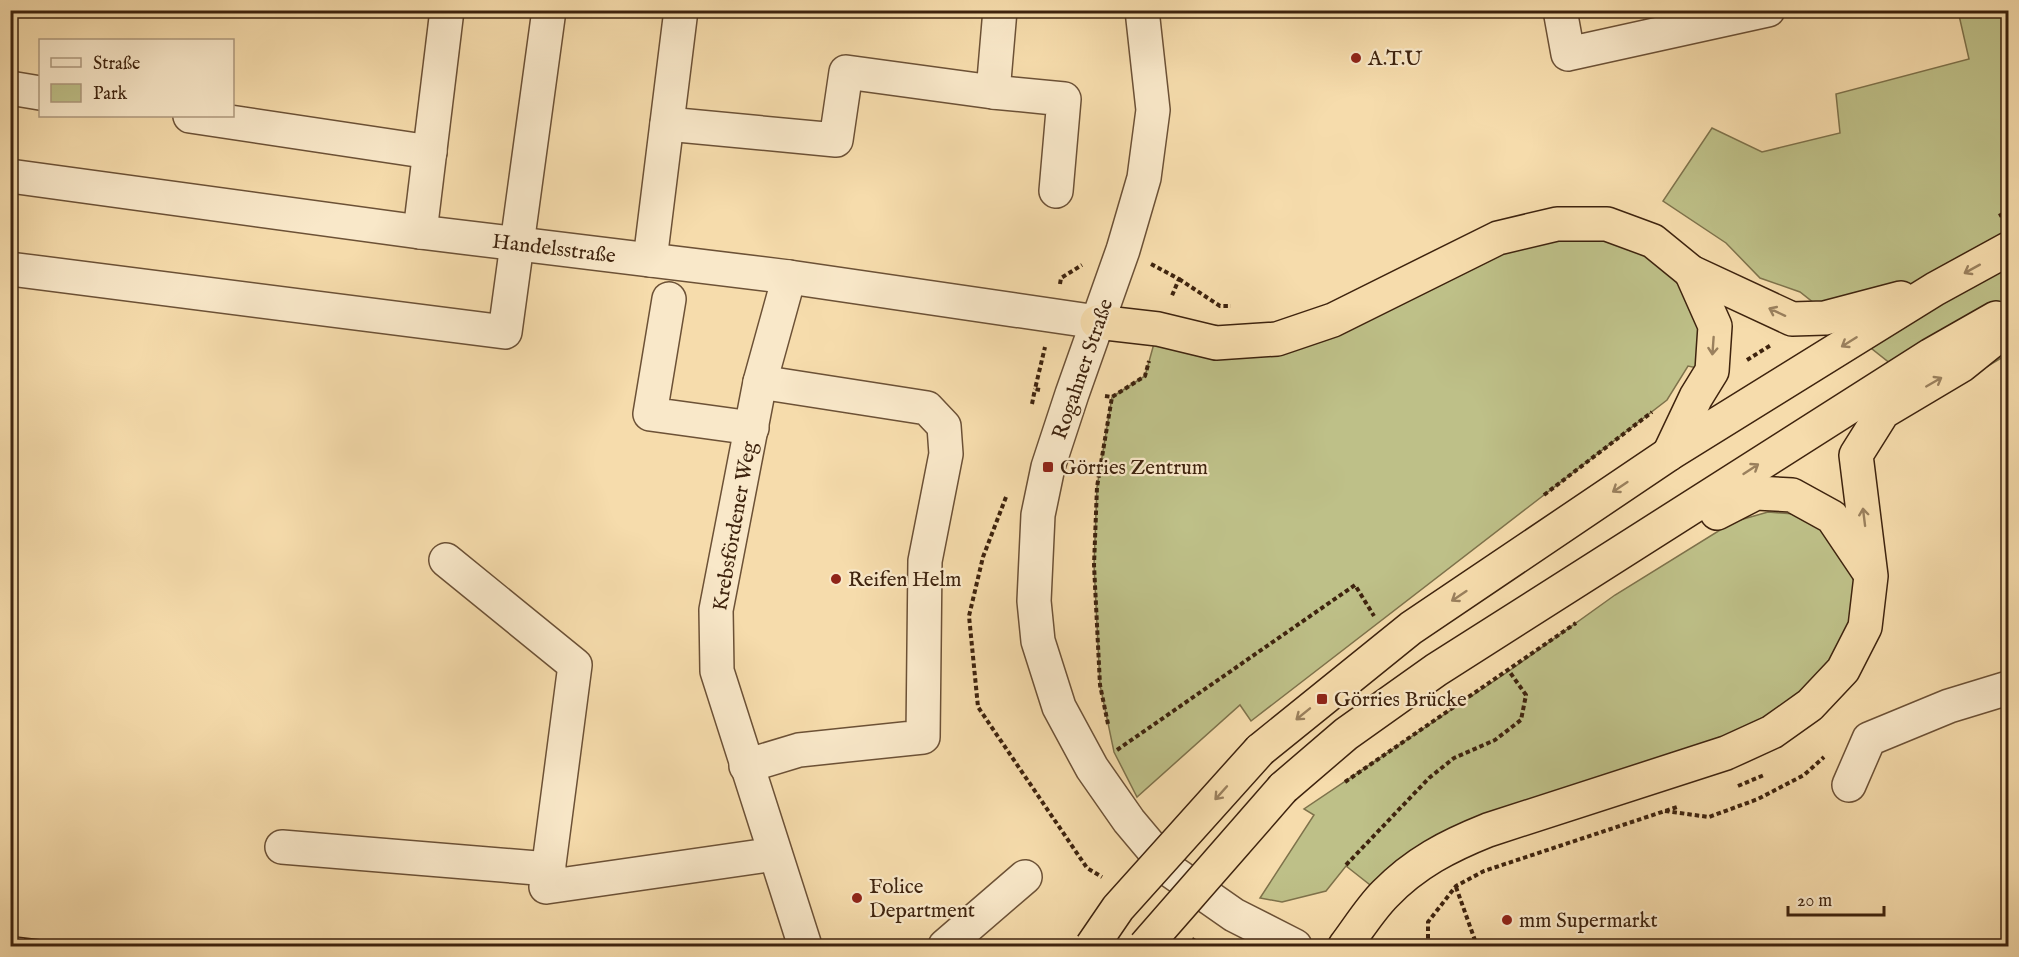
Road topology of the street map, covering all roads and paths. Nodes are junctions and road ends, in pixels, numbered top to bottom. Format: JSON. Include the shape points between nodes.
{"nodes":[{"id":1,"x":447,"y":10,"type":"edge"},
{"id":2,"x":549,"y":10,"type":"edge"},
{"id":3,"x":681,"y":10,"type":"edge"},
{"id":4,"x":1000,"y":10,"type":"edge"},
{"id":5,"x":1142,"y":10,"type":"edge"},
{"id":6,"x":1560,"y":10,"type":"edge"},
{"id":7,"x":1768,"y":10,"type":"edge"},
{"id":8,"x":10,"y":88,"type":"edge"},
{"id":9,"x":993,"y":92,"type":"junction"},
{"id":10,"x":39,"y":93,"type":"edge"},
{"id":11,"x":197,"y":117,"type":"edge"},
{"id":12,"x":667,"y":124,"type":"junction"},
{"id":13,"x":430,"y":152,"type":"junction"},
{"id":14,"x":10,"y":176,"type":"edge"},
{"id":15,"x":1056,"y":191,"type":"dead end"},
{"id":16,"x":420,"y":231,"type":"junction"},
{"id":17,"x":516,"y":244,"type":"junction"},
{"id":18,"x":2008,"y":249,"type":"edge"},
{"id":19,"x":650,"y":260,"type":"junction"},
{"id":20,"x":10,"y":269,"type":"edge"},
{"id":21,"x":1691,"y":272,"type":"junction"},
{"id":22,"x":789,"y":278,"type":"junction"},
{"id":23,"x":1935,"y":289,"type":"junction"},
{"id":24,"x":669,"y":299,"type":"dead end"},
{"id":25,"x":2008,"y":312,"type":"edge"},
{"id":26,"x":1792,"y":319,"type":"junction"},
{"id":27,"x":1097,"y":322,"type":"junction"},
{"id":28,"x":2008,"y":328,"type":"edge"},
{"id":29,"x":1712,"y":370,"type":"junction"},
{"id":30,"x":760,"y":382,"type":"junction"},
{"id":31,"x":1112,"y":397,"type":"dead end"},
{"id":32,"x":752,"y":428,"type":"junction"},
{"id":33,"x":1669,"y":454,"type":"junction"},
{"id":34,"x":447,"y":560,"type":"dead end"},
{"id":35,"x":1871,"y":576,"type":"junction"},
{"id":36,"x":1379,"y":622,"type":"dead end"},
{"id":37,"x":1577,"y":623,"type":"dead end"},
{"id":38,"x":1436,"y":670,"type":"junction"},
{"id":39,"x":1509,"y":671,"type":"junction"},
{"id":40,"x":2008,"y":688,"type":"edge"},
{"id":41,"x":1109,"y":730,"type":"dead end"},
{"id":42,"x":1111,"y":741,"type":"dead end"},
{"id":43,"x":1829,"y":753,"type":"dead end"},
{"id":44,"x":746,"y":766,"type":"junction"},
{"id":45,"x":1344,"y":783,"type":"dead end"},
{"id":46,"x":1849,"y":785,"type":"dead end"},
{"id":47,"x":282,"y":848,"type":"dead end"},
{"id":48,"x":775,"y":854,"type":"junction"},
{"id":49,"x":1346,"y":865,"type":"dead end"},
{"id":50,"x":549,"y":869,"type":"junction"},
{"id":51,"x":1025,"y":878,"type":"dead end"},
{"id":52,"x":1456,"y":886,"type":"junction"},
{"id":53,"x":805,"y":946,"type":"edge"},
{"id":54,"x":945,"y":946,"type":"edge"},
{"id":55,"x":1092,"y":946,"type":"edge"},
{"id":56,"x":1145,"y":946,"type":"edge"},
{"id":57,"x":1295,"y":946,"type":"edge"},
{"id":58,"x":1345,"y":946,"type":"edge"},
{"id":59,"x":1428,"y":946,"type":"edge"},
{"id":60,"x":1477,"y":946,"type":"edge"}],
"edges":[{"from":1,"to":13,"type":"street"},
{"from":2,"to":17,"type":"street"},
{"from":3,"to":12,"type":"street"},
{"from":4,"to":9,"type":"street"},
{"from":5,"to":27,"type":"street","name":"Rogahner Straße","via":[[1153,110],[1144,178],[1124,250]]},
{"from":6,"to":7,"type":"street","via":[[1569,54]]},
{"from":8,"to":10,"type":"street"},
{"from":9,"to":12,"type":"street","via":[[846,72],[836,140]]},
{"from":9,"to":15,"type":"street","via":[[1064,99]]},
{"from":11,"to":13,"type":"street"},
{"from":12,"to":19,"type":"street"},
{"from":13,"to":16,"type":"street"},
{"from":14,"to":16,"type":"street","name":"Handelsstraße"},
{"from":16,"to":17,"type":"street","name":"Handelsstraße"},
{"from":17,"to":19,"type":"street","name":"Handelsstraße"},
{"from":17,"to":20,"type":"street","via":[[505,332]]},
{"from":18,"to":23,"type":"highway","one_way":true},
{"from":19,"to":22,"type":"street","name":"Handelsstraße"},
{"from":26,"to":21,"type":"highway","one_way":true},
{"from":21,"to":27,"type":"highway","via":[[1653,241],[1607,224],[1557,224],[1498,238],[1333,320],[1277,339],[1216,344],[1158,329]]},
{"from":21,"to":29,"type":"highway","one_way":true,"via":[[1715,326]]},
{"from":22,"to":27,"type":"street","name":"Handelsstraße"},
{"from":22,"to":30,"type":"street","name":"Krebsfördener Weg"},
{"from":23,"to":26,"type":"highway","via":[[1825,318]]},
{"from":23,"to":33,"type":"highway","one_way":true},
{"from":24,"to":32,"type":"street","via":[[650,414]]},
{"from":38,"to":25,"type":"highway","one_way":true,"via":[[1931,355]]},
{"from":26,"to":29,"type":"path","via":[[1788,336],[1725,372]]},
{"from":27,"to":57,"type":"street","name":"Rogahner Straße","via":[[1048,467],[1038,515],[1034,601],[1038,641],[1059,707],[1092,768],[1171,871],[1233,915]]},
{"from":35,"to":28,"type":"highway","one_way":true,"via":[[1856,455],[1883,412],[1962,365]]},
{"from":29,"to":33,"type":"highway"},
{"from":30,"to":32,"type":"street","name":"Krebsfördener Weg"},
{"from":30,"to":44,"type":"street","via":[[927,408],[944,426],[946,454],[925,561],[923,737],[799,750]]},
{"from":31,"to":41,"type":"path","via":[[1097,487],[1094,565],[1101,685]]},
{"from":32,"to":44,"type":"street","name":"Krebsfördener Weg","via":[[716,610],[717,671]]},
{"from":33,"to":55,"type":"highway","one_way":true,"bridge":true,"via":[[1411,628],[1260,750],[1118,908]]},
{"from":34,"to":50,"type":"street","via":[[575,665]]},
{"from":35,"to":38,"type":"highway","via":[[1832,518],[1792,495],[1756,493],[1659,544],[1486,659]]},
{"from":35,"to":58,"type":"highway","via":[[1865,627],[1843,670],[1810,705],[1772,732],[1726,753],[1453,844],[1421,863],[1383,895]]},
{"from":36,"to":42,"type":"path","via":[[1355,585],[1113,752]]},
{"from":37,"to":39,"type":"path"},
{"from":38,"to":56,"type":"highway","bridge":true,"via":[[1346,734],[1283,788]]},
{"from":39,"to":45,"type":"path"},
{"from":39,"to":49,"type":"path","via":[[1526,695],[1521,720],[1495,740],[1454,758],[1429,778]]},
{"from":40,"to":46,"type":"street","via":[[1949,706],[1869,740]]},
{"from":43,"to":52,"type":"path","via":[[1804,775],[1767,795],[1709,817],[1664,811],[1484,871]]},
{"from":44,"to":48,"type":"street","name":"Krebsfördener Weg"},
{"from":47,"to":50,"type":"street"},
{"from":48,"to":50,"type":"street","via":[[546,887]]},
{"from":48,"to":53,"type":"street","name":"Krebsfördener Weg"},
{"from":51,"to":54,"type":"street"},
{"from":52,"to":59,"type":"path","via":[[1428,922]]},
{"from":52,"to":60,"type":"path"}]}
